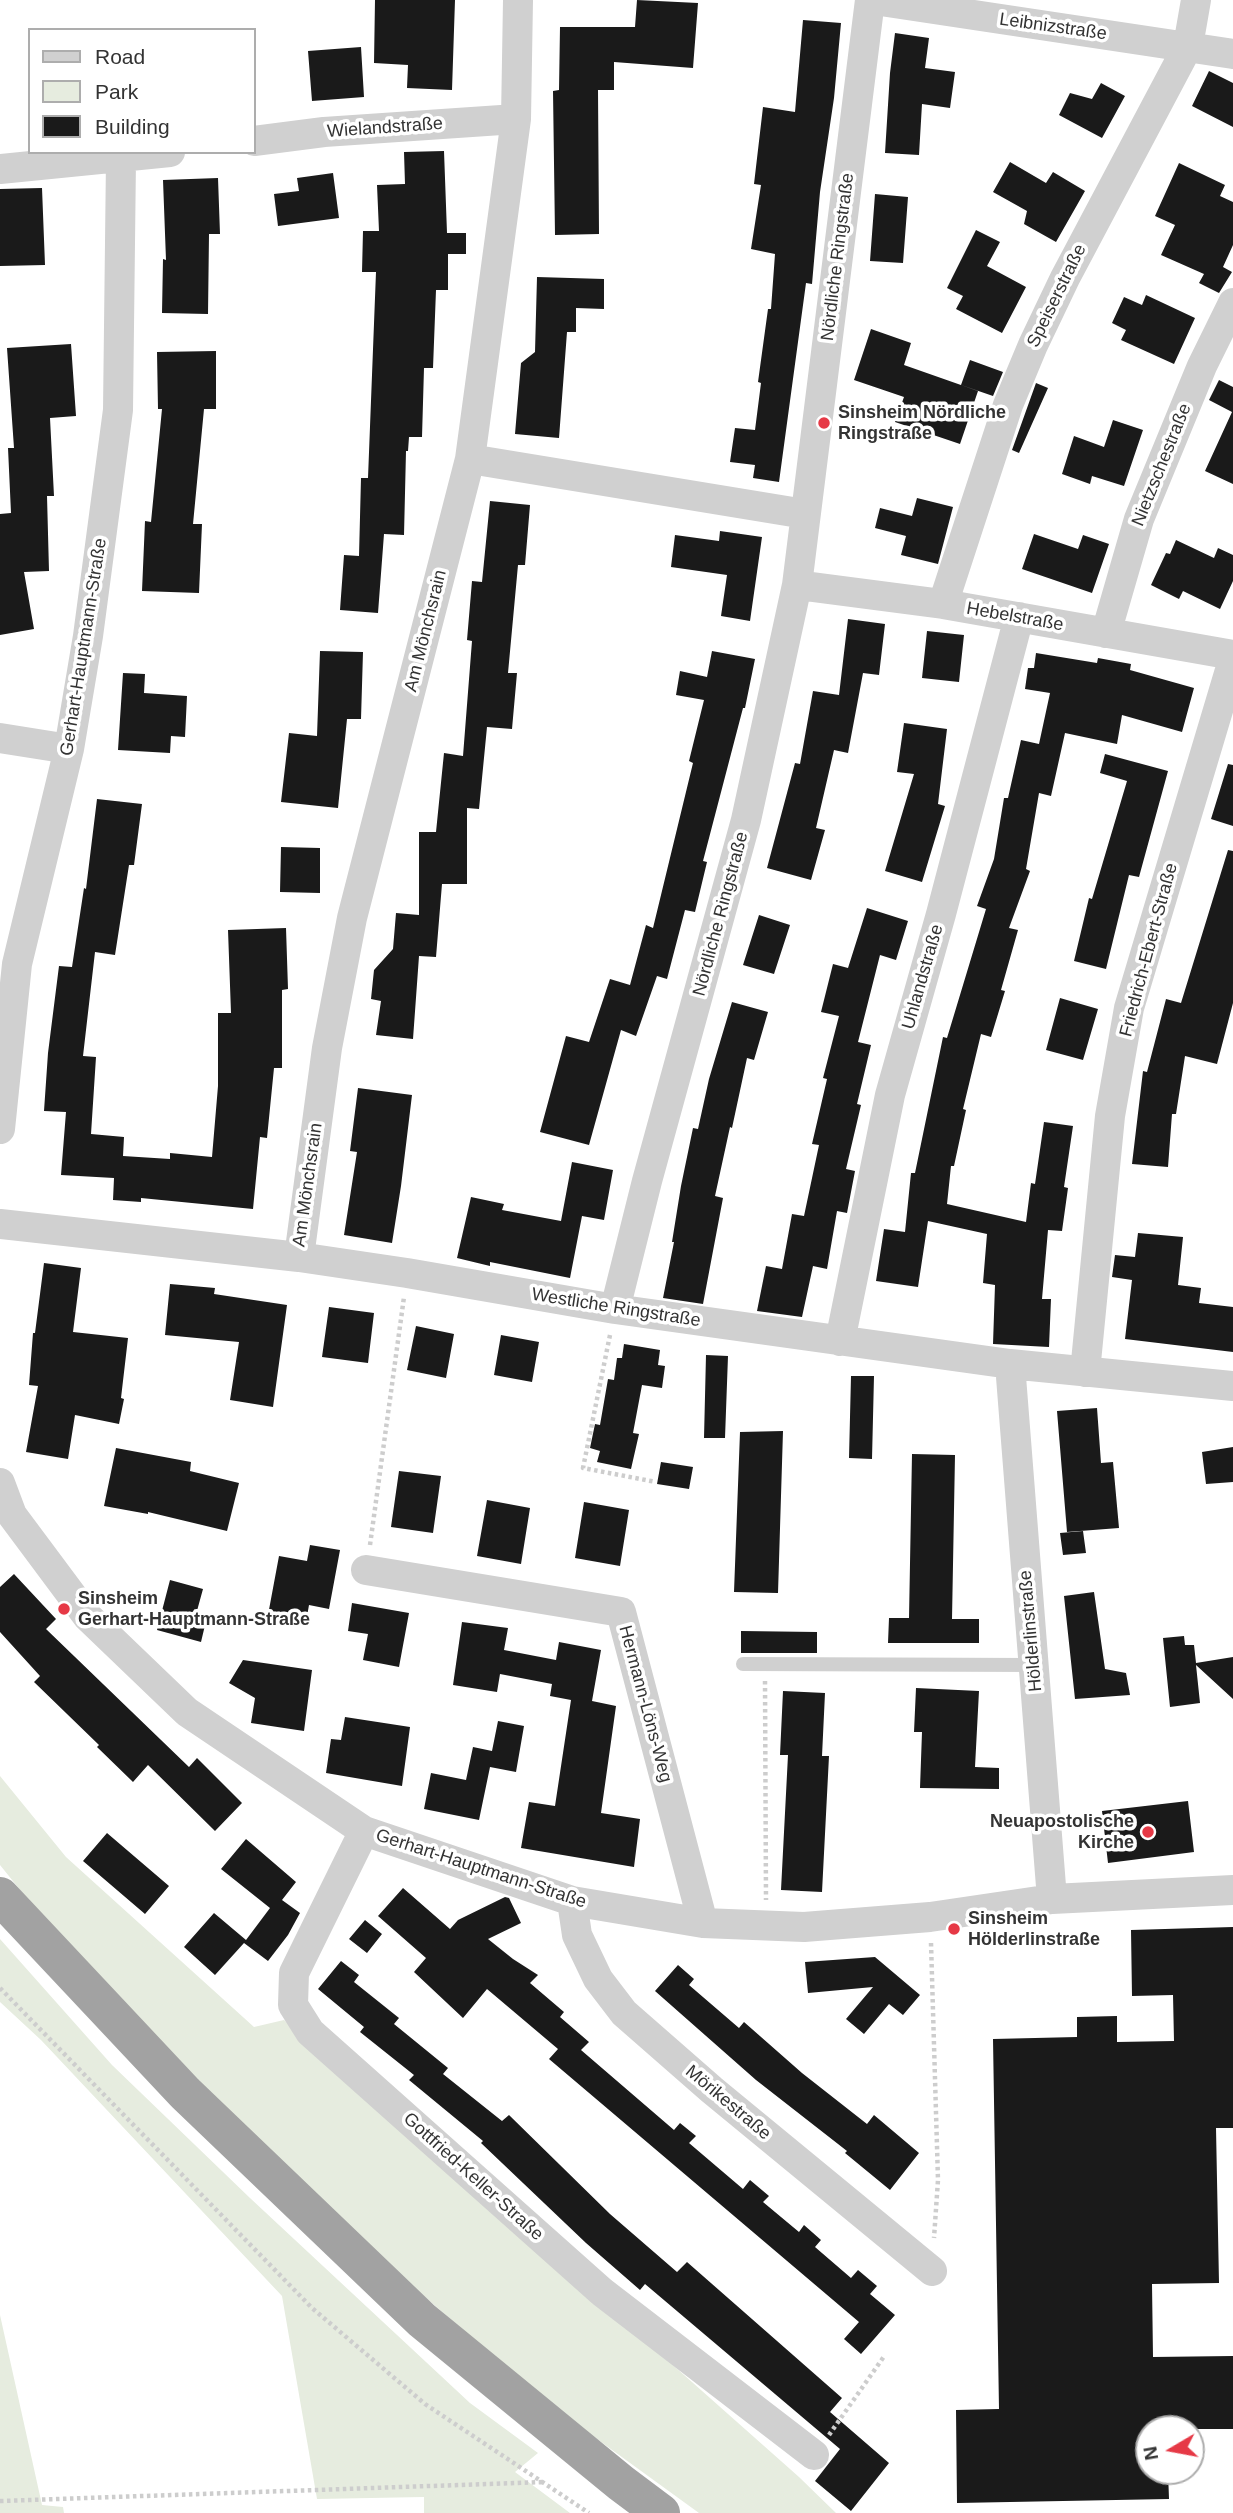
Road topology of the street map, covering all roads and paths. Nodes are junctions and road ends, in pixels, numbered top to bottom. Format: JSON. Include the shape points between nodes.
{"nodes":[{"id":1,"x":518,"y":0,"type":"edge"},
{"id":2,"x":872,"y":0,"type":"edge"},
{"id":3,"x":1196,"y":0,"type":"edge"},
{"id":4,"x":1188,"y":46,"type":"junction"},
{"id":5,"x":1233,"y":54,"type":"edge"},
{"id":6,"x":516,"y":119,"type":"junction"},
{"id":7,"x":256,"y":141,"type":"edge"},
{"id":8,"x":156,"y":154,"type":"edge"},
{"id":9,"x":121,"y":159,"type":"junction"},
{"id":10,"x":0,"y":169,"type":"edge"},
{"id":11,"x":1233,"y":303,"type":"edge"},
{"id":12,"x":470,"y":459,"type":"junction"},
{"id":13,"x":805,"y":514,"type":"junction"},
{"id":14,"x":797,"y":585,"type":"junction"},
{"id":15,"x":943,"y":604,"type":"junction"},
{"id":16,"x":1019,"y":617,"type":"junction"},
{"id":17,"x":1106,"y":633,"type":"junction"},
{"id":18,"x":1233,"y":654,"type":"edge"},
{"id":19,"x":1233,"y":660,"type":"edge"},
{"id":20,"x":0,"y":738,"type":"edge"},
{"id":21,"x":69,"y":749,"type":"junction"},
{"id":22,"x":0,"y":1129,"type":"edge"},
{"id":23,"x":0,"y":1224,"type":"edge"},
{"id":24,"x":299,"y":1257,"type":"junction"},
{"id":25,"x":407,"y":1273,"type":"junction"},
{"id":26,"x":615,"y":1309,"type":"junction"},
{"id":27,"x":840,"y":1341,"type":"junction"},
{"id":28,"x":1010,"y":1364,"type":"junction"},
{"id":29,"x":1085,"y":1371,"type":"junction"},
{"id":30,"x":1233,"y":1386,"type":"edge"},
{"id":31,"x":656,"y":1482,"type":"dead end"},
{"id":32,"x":0,"y":1483,"type":"edge"},
{"id":33,"x":366,"y":1570,"type":"joint"},
{"id":34,"x":743,"y":1664,"type":"dead end"},
{"id":35,"x":765,"y":1664,"type":"junction"},
{"id":36,"x":1034,"y":1665,"type":"junction"},
{"id":37,"x":364,"y":1831,"type":"junction"},
{"id":38,"x":1233,"y":1890,"type":"edge"},
{"id":39,"x":0,"y":1896,"type":"edge"},
{"id":40,"x":1052,"y":1899,"type":"junction"},
{"id":41,"x":572,"y":1901,"type":"junction"},
{"id":42,"x":930,"y":1917,"type":"junction"},
{"id":43,"x":702,"y":1923,"type":"junction"},
{"id":44,"x":766,"y":1925,"type":"junction"},
{"id":45,"x":0,"y":1988,"type":"edge"},
{"id":46,"x":932,"y":2270,"type":"joint"},
{"id":47,"x":885,"y":2355,"type":"dead end"},
{"id":48,"x":814,"y":2455,"type":"joint"},
{"id":49,"x":546,"y":2482,"type":"junction"},
{"id":50,"x":0,"y":2501,"type":"edge"},
{"id":51,"x":589,"y":2513,"type":"edge"},
{"id":52,"x":662,"y":2513,"type":"edge"}],
"edges":[{"from":1,"to":6,"type":"street","name":"Am Mönchsrain"},
{"from":2,"to":4,"type":"street","name":"Leibnizstraße"},
{"from":2,"to":13,"type":"street","name":"Nördliche Ringstraße"},
{"from":3,"to":4,"type":"street","name":"Speiserstraße"},
{"from":4,"to":5,"type":"street","name":"Leibnizstraße"},
{"from":4,"to":15,"type":"street","name":"Speiserstraße","via":[[1033,345],[1008,405]]},
{"from":6,"to":7,"type":"street","name":"Wielandstraße"},
{"from":6,"to":12,"type":"street","name":"Am Mönchsrain"},
{"from":8,"to":9,"type":"street"},
{"from":9,"to":10,"type":"street"},
{"from":9,"to":21,"type":"street","name":"Gerhart-Hauptmann-Straße","via":[[118,410]]},
{"from":11,"to":17,"type":"street","name":"Nietzschestraße","via":[[1139,519]]},
{"from":12,"to":13,"type":"street"},
{"from":12,"to":24,"type":"street","name":"Am Mönchsrain","via":[[352,918],[327,1048]]},
{"from":13,"to":14,"type":"street","name":"Nördliche Ringstraße"},
{"from":14,"to":15,"type":"street","name":"Hebelstraße"},
{"from":14,"to":26,"type":"street","name":"Nördliche Ringstraße","via":[[746,820]]},
{"from":15,"to":16,"type":"street","name":"Hebelstraße"},
{"from":16,"to":17,"type":"street","name":"Hebelstraße"},
{"from":16,"to":27,"type":"street","name":"Uhlandstraße","via":[[890,1095]]},
{"from":17,"to":18,"type":"street","name":"Hebelstraße"},
{"from":19,"to":29,"type":"street","name":"Friedrich-Ebert-Straße","via":[[1129,1008],[1110,1116]]},
{"from":20,"to":21,"type":"street"},
{"from":21,"to":22,"type":"street","name":"Gerhart-Hauptmann-Straße","via":[[17,964]]},
{"from":23,"to":24,"type":"street","name":"Westliche Ringstraße"},
{"from":24,"to":25,"type":"street","name":"Westliche Ringstraße"},
{"from":25,"to":26,"type":"street","name":"Westliche Ringstraße"},
{"from":25,"to":33,"type":"path"},
{"from":26,"to":27,"type":"street","name":"Westliche Ringstraße"},
{"from":26,"to":31,"type":"path","via":[[583,1468]]},
{"from":27,"to":28,"type":"street","name":"Westliche Ringstraße"},
{"from":28,"to":29,"type":"street","name":"Westliche Ringstraße"},
{"from":28,"to":36,"type":"street","name":"Hölderlinstraße"},
{"from":29,"to":30,"type":"street","name":"Westliche Ringstraße"},
{"from":32,"to":37,"type":"street","name":"Gerhart-Hauptmann-Straße","via":[[12,1515],[88,1617],[147,1674],[187,1712]]},
{"from":33,"to":43,"type":"street","name":"Hermann-Löns-Weg","via":[[621,1612]]},
{"from":34,"to":35,"type":"lane"},
{"from":35,"to":36,"type":"lane"},
{"from":35,"to":44,"type":"path"},
{"from":36,"to":40,"type":"street","name":"Hölderlinstraße"},
{"from":37,"to":41,"type":"street","name":"Gerhart-Hauptmann-Straße"},
{"from":37,"to":48,"type":"street","name":"Gottfried-Keller-Straße","via":[[295,1973],[293,2005],[310,2032],[602,2292]]},
{"from":38,"to":40,"type":"street","name":"Gerhart-Hauptmann-Straße"},
{"from":39,"to":52,"type":"highway","via":[[184,2093],[422,2320]]},
{"from":40,"to":42,"type":"street","name":"Gerhart-Hauptmann-Straße"},
{"from":41,"to":43,"type":"street","name":"Gerhart-Hauptmann-Straße"},
{"from":41,"to":46,"type":"street","name":"Mörikestraße","via":[[578,1936],[598,1979],[624,2013],[712,2091]]},
{"from":42,"to":44,"type":"street","name":"Gerhart-Hauptmann-Straße","via":[[804,1927]]},
{"from":42,"to":46,"type":"path","via":[[938,2180]]},
{"from":43,"to":44,"type":"street","name":"Gerhart-Hauptmann-Straße"},
{"from":45,"to":49,"type":"path","via":[[312,2308],[425,2404]]},
{"from":47,"to":48,"type":"path"},
{"from":49,"to":50,"type":"path"},
{"from":49,"to":51,"type":"path"}]}
